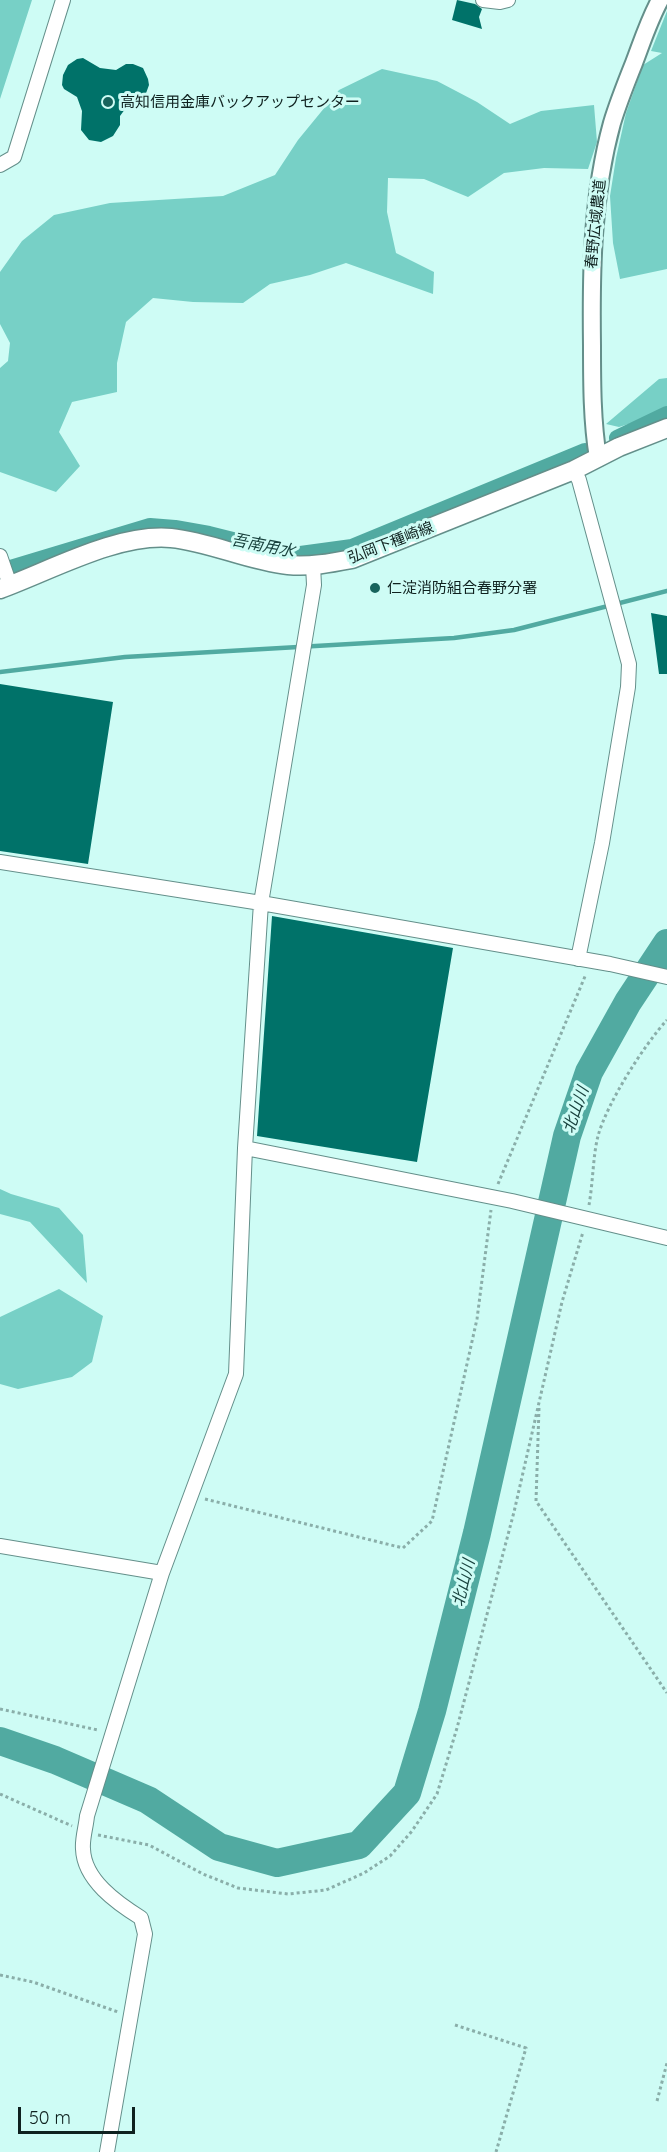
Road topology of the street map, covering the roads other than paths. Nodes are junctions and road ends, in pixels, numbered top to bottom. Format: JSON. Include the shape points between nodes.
{"nodes":[{"id":1,"x":63,"y":0,"type":"edge"},
{"id":2,"x":483,"y":0,"type":"edge"},
{"id":3,"x":508,"y":0,"type":"edge"},
{"id":4,"x":660,"y":0,"type":"edge"},
{"id":5,"x":0,"y":165,"type":"edge"},
{"id":6,"x":667,"y":428,"type":"edge"},
{"id":7,"x":598,"y":458,"type":"junction"},
{"id":8,"x":574,"y":470,"type":"junction"},
{"id":9,"x":1,"y":558,"type":"edge"},
{"id":10,"x":314,"y":565,"type":"junction"},
{"id":11,"x":6,"y":584,"type":"edge"},
{"id":12,"x":0,"y":862,"type":"edge"},
{"id":13,"x":261,"y":903,"type":"junction"},
{"id":14,"x":585,"y":961,"type":"junction"},
{"id":15,"x":667,"y":977,"type":"edge"},
{"id":16,"x":245,"y":1148,"type":"junction"},
{"id":17,"x":667,"y":1239,"type":"edge"},
{"id":18,"x":0,"y":1546,"type":"edge"},
{"id":19,"x":162,"y":1573,"type":"junction"},
{"id":20,"x":107,"y":2152,"type":"edge"}],
"edges":[{"from":1,"to":5,"type":"street","via":[[14,157]]},
{"from":2,"to":3,"type":"street"},
{"from":4,"to":7,"type":"street","name":"春野広域農道","via":[[618,105],[598,192],[591,295]]},
{"from":6,"to":7,"type":"main road","name":"弘岡下種崎線"},
{"from":7,"to":8,"type":"main road","name":"弘岡下種崎線"},
{"from":8,"to":10,"type":"main road","name":"弘岡下種崎線","via":[[352,560]]},
{"from":8,"to":14,"type":"street","via":[[628,664],[628,687]]},
{"from":9,"to":11,"type":"street"},
{"from":10,"to":11,"type":"main road","name":"弘岡下種崎線","via":[[287,565],[170,538],[137,540]]},
{"from":10,"to":13,"type":"street","via":[[314,585]]},
{"from":12,"to":13,"type":"street"},
{"from":13,"to":14,"type":"street"},
{"from":13,"to":16,"type":"street"},
{"from":14,"to":15,"type":"street"},
{"from":16,"to":17,"type":"street","via":[[512,1201]]},
{"from":16,"to":19,"type":"street","via":[[236,1374]]},
{"from":18,"to":19,"type":"street"},
{"from":19,"to":20,"type":"street","via":[[87,1816],[83,1849],[88,1871],[119,1904],[141,1918],[145,1935]]}]}
